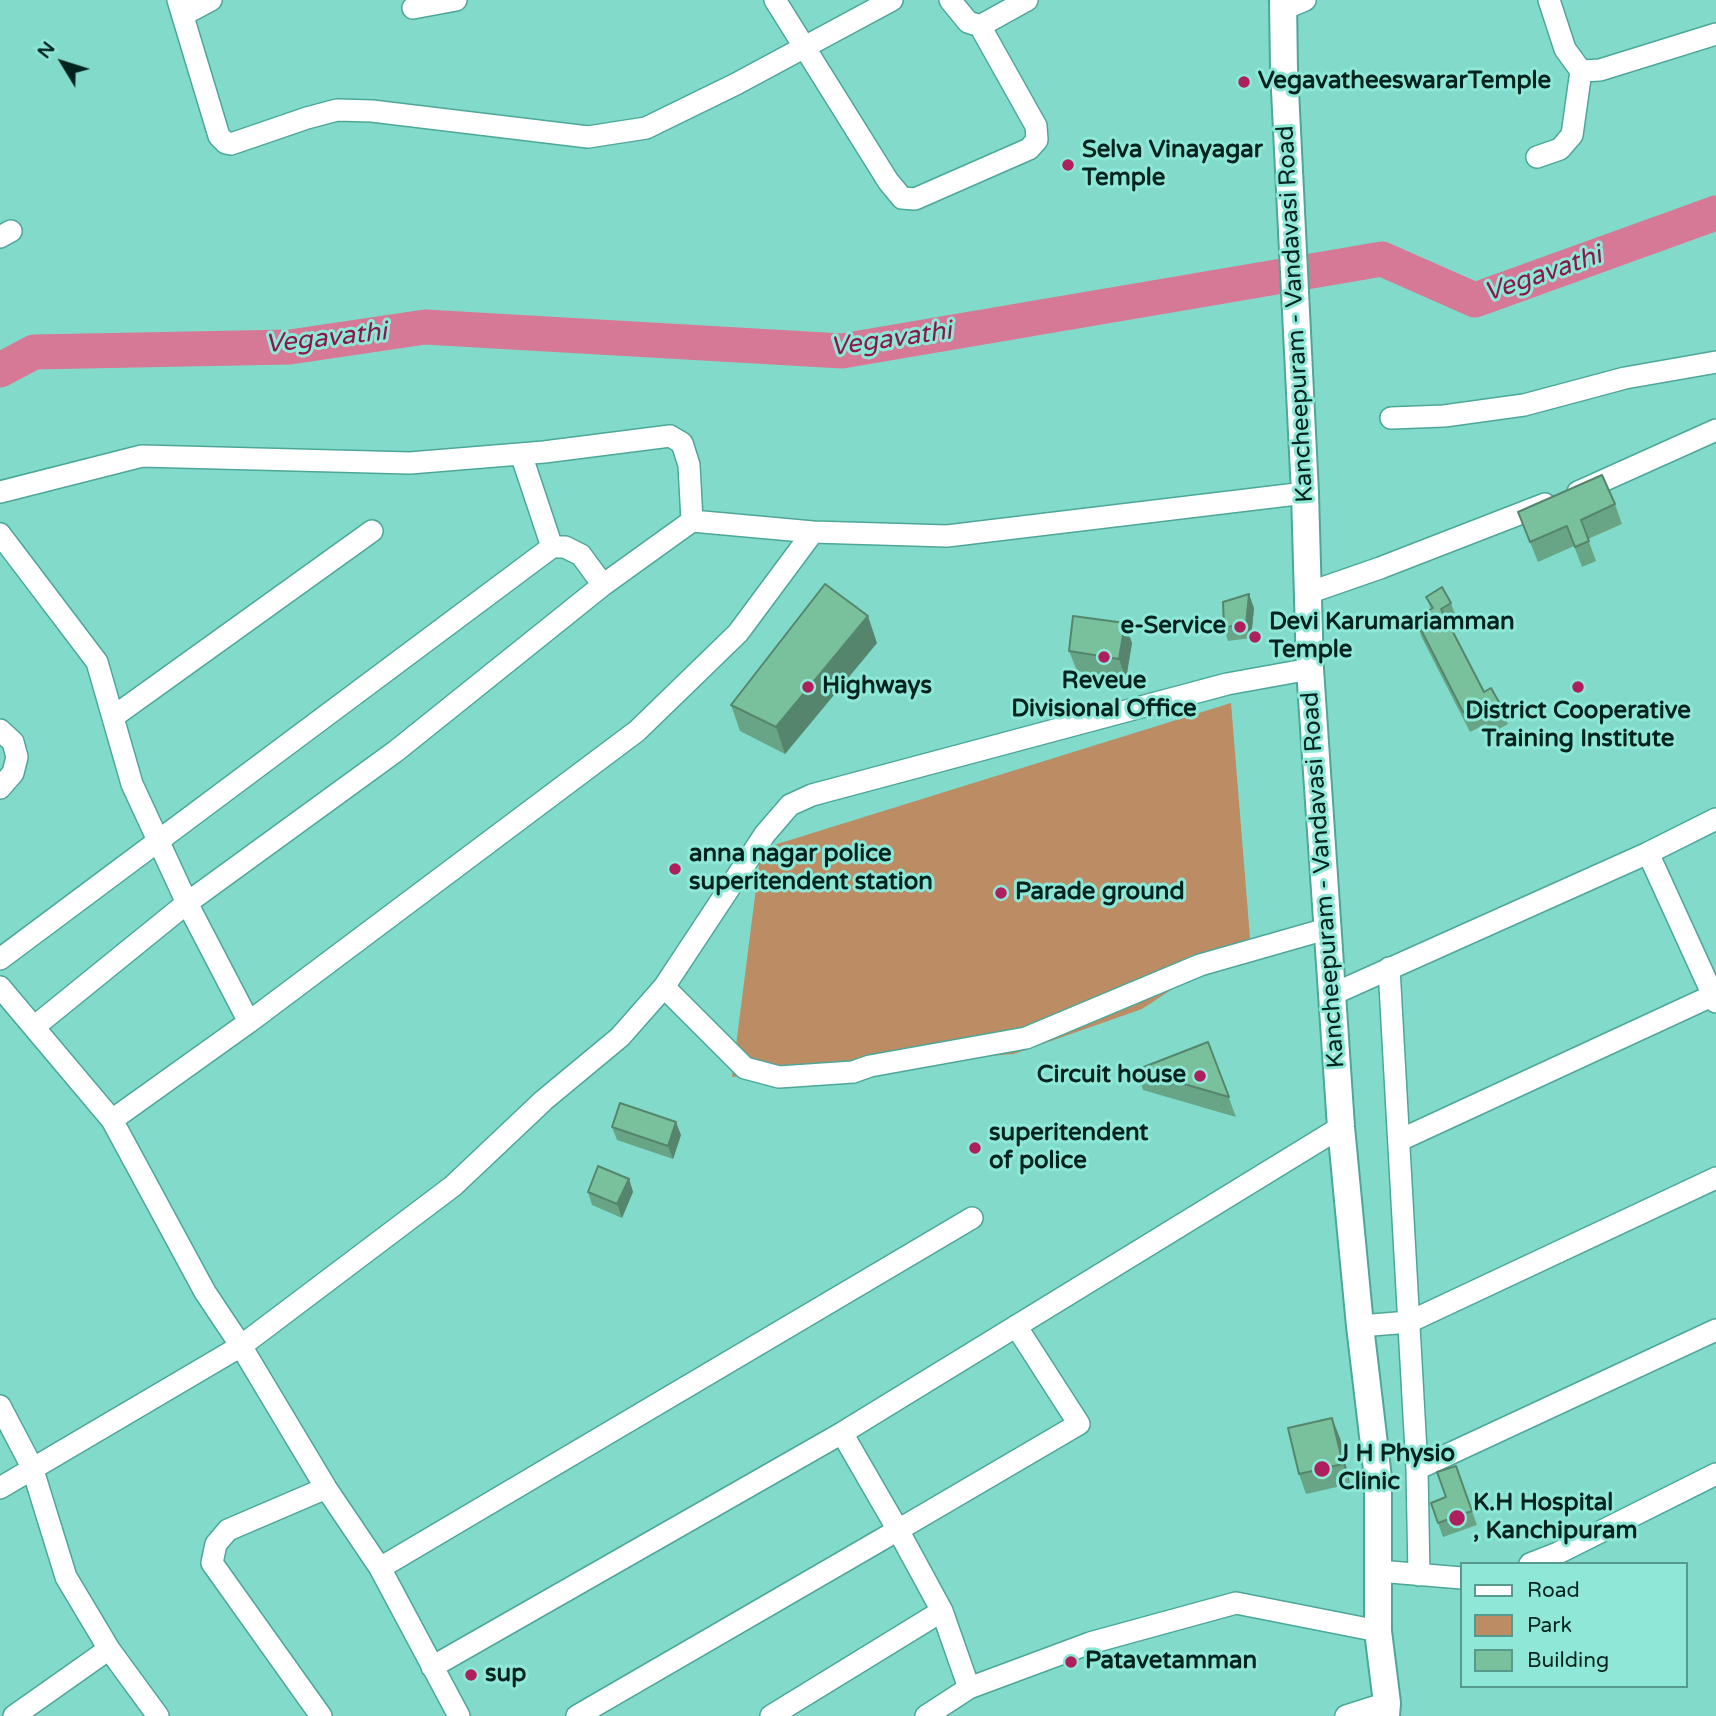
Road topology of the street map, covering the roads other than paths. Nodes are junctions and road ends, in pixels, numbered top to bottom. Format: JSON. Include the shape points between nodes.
{"nodes":[{"id":1,"x":211,"y":0,"type":"edge"},
{"id":2,"x":456,"y":0,"type":"edge"},
{"id":3,"x":775,"y":0,"type":"edge"},
{"id":4,"x":892,"y":0,"type":"edge"},
{"id":5,"x":950,"y":0,"type":"edge"},
{"id":6,"x":1027,"y":0,"type":"edge"},
{"id":7,"x":1549,"y":0,"type":"edge"},
{"id":8,"x":1291,"y":3,"type":"edge"},
{"id":9,"x":180,"y":8,"type":"edge"},
{"id":10,"x":413,"y":8,"type":"dead end"},
{"id":11,"x":980,"y":26,"type":"junction"},
{"id":12,"x":1716,"y":34,"type":"edge"},
{"id":13,"x":806,"y":46,"type":"junction"},
{"id":14,"x":1581,"y":71,"type":"junction"},
{"id":15,"x":1537,"y":157,"type":"dead end"},
{"id":16,"x":1716,"y":362,"type":"edge"},
{"id":17,"x":1391,"y":418,"type":"dead end"},
{"id":18,"x":1716,"y":430,"type":"edge"},
{"id":19,"x":521,"y":454,"type":"junction"},
{"id":20,"x":0,"y":492,"type":"edge"},
{"id":21,"x":1305,"y":493,"type":"junction"},
{"id":22,"x":692,"y":521,"type":"junction"},
{"id":23,"x":372,"y":531,"type":"dead end"},
{"id":24,"x":813,"y":532,"type":"junction"},
{"id":25,"x":0,"y":534,"type":"edge"},
{"id":26,"x":552,"y":547,"type":"junction"},
{"id":27,"x":603,"y":585,"type":"junction"},
{"id":28,"x":1308,"y":593,"type":"junction"},
{"id":29,"x":1310,"y":669,"type":"junction"},
{"id":30,"x":113,"y":717,"type":"junction"},
{"id":31,"x":0,"y":730,"type":"edge"},
{"id":32,"x":0,"y":788,"type":"edge"},
{"id":33,"x":1716,"y":819,"type":"edge"},
{"id":34,"x":159,"y":842,"type":"junction"},
{"id":35,"x":1648,"y":853,"type":"junction"},
{"id":36,"x":187,"y":903,"type":"junction"},
{"id":37,"x":1326,"y":929,"type":"junction"},
{"id":38,"x":0,"y":959,"type":"edge"},
{"id":39,"x":1389,"y":968,"type":"junction"},
{"id":40,"x":0,"y":987,"type":"edge"},
{"id":41,"x":664,"y":987,"type":"junction"},
{"id":42,"x":1331,"y":995,"type":"junction"},
{"id":43,"x":1715,"y":997,"type":"edge"},
{"id":44,"x":249,"y":1022,"type":"junction"},
{"id":45,"x":34,"y":1027,"type":"junction"},
{"id":46,"x":112,"y":1120,"type":"junction"},
{"id":47,"x":1340,"y":1127,"type":"junction"},
{"id":48,"x":1400,"y":1140,"type":"junction"},
{"id":49,"x":1716,"y":1178,"type":"edge"},
{"id":50,"x":972,"y":1218,"type":"dead end"},
{"id":51,"x":1409,"y":1322,"type":"junction"},
{"id":52,"x":1016,"y":1326,"type":"junction"},
{"id":53,"x":1360,"y":1326,"type":"junction"},
{"id":54,"x":1716,"y":1330,"type":"edge"},
{"id":55,"x":241,"y":1346,"type":"junction"},
{"id":56,"x":0,"y":1406,"type":"edge"},
{"id":57,"x":842,"y":1433,"type":"junction"},
{"id":58,"x":32,"y":1468,"type":"junction"},
{"id":59,"x":1417,"y":1469,"type":"junction"},
{"id":60,"x":1716,"y":1474,"type":"edge"},
{"id":61,"x":0,"y":1488,"type":"edge"},
{"id":62,"x":326,"y":1488,"type":"junction"},
{"id":63,"x":898,"y":1530,"type":"junction"},
{"id":64,"x":1535,"y":1562,"type":"edge"},
{"id":65,"x":380,"y":1568,"type":"junction"},
{"id":66,"x":1378,"y":1571,"type":"junction"},
{"id":67,"x":1419,"y":1575,"type":"junction"},
{"id":68,"x":1460,"y":1578,"type":"edge"},
{"id":69,"x":942,"y":1611,"type":"junction"},
{"id":70,"x":1378,"y":1631,"type":"junction"},
{"id":71,"x":109,"y":1649,"type":"junction"},
{"id":72,"x":432,"y":1667,"type":"junction"},
{"id":73,"x":969,"y":1688,"type":"junction"},
{"id":74,"x":1386,"y":1710,"type":"edge"},
{"id":75,"x":13,"y":1716,"type":"edge"},
{"id":76,"x":158,"y":1716,"type":"edge"},
{"id":77,"x":321,"y":1716,"type":"edge"},
{"id":78,"x":459,"y":1716,"type":"edge"},
{"id":79,"x":577,"y":1716,"type":"edge"},
{"id":80,"x":771,"y":1716,"type":"edge"},
{"id":81,"x":926,"y":1716,"type":"edge"},
{"id":82,"x":1346,"y":1716,"type":"edge"}],
"edges":[{"from":1,"to":9,"type":"street"},
{"from":2,"to":10,"type":"street"},
{"from":3,"to":13,"type":"street"},
{"from":4,"to":13,"type":"street"},
{"from":5,"to":11,"type":"street","via":[[968,22]]},
{"from":6,"to":11,"type":"street"},
{"from":7,"to":14,"type":"street","via":[[1565,49]]},
{"from":8,"to":21,"type":"main road","name":"Kancheepuram - Vandavasi Road","via":[[1284,70]]},
{"from":9,"to":13,"type":"street","via":[[219,136],[231,144],[337,110],[588,136],[646,128]]},
{"from":11,"to":13,"type":"street","via":[[1036,126],[1037,140],[1029,149],[915,199],[902,198],[888,181]]},
{"from":12,"to":14,"type":"street","via":[[1600,70]]},
{"from":14,"to":15,"type":"street","via":[[1572,135],[1560,149]]},
{"from":16,"to":17,"type":"street","via":[[1625,378],[1524,405]]},
{"from":18,"to":28,"type":"street","via":[[1602,482]]},
{"from":19,"to":20,"type":"street","via":[[410,463],[142,456]]},
{"from":19,"to":22,"type":"street","via":[[670,436],[682,443],[689,465]]},
{"from":19,"to":26,"type":"street"},
{"from":21,"to":24,"type":"street","via":[[947,536]]},
{"from":21,"to":28,"type":"main road","name":"Kancheepuram - Vandavasi Road"},
{"from":22,"to":24,"type":"street"},
{"from":22,"to":27,"type":"street"},
{"from":23,"to":30,"type":"street"},
{"from":24,"to":44,"type":"street","via":[[738,633],[637,731]]},
{"from":25,"to":30,"type":"street","via":[[97,662]]},
{"from":26,"to":27,"type":"street","via":[[581,555]]},
{"from":26,"to":34,"type":"street"},
{"from":27,"to":36,"type":"street","via":[[396,751]]},
{"from":28,"to":29,"type":"main road","name":"Kancheepuram - Vandavasi Road"},
{"from":29,"to":37,"type":"main road","name":"Kancheepuram - Vandavasi Road"},
{"from":29,"to":41,"type":"street","via":[[1227,684],[812,795],[790,805],[765,834]]},
{"from":30,"to":34,"type":"street","via":[[132,784]]},
{"from":31,"to":32,"type":"street","via":[[13,742],[17,757],[13,773]]},
{"from":33,"to":35,"type":"street"},
{"from":34,"to":36,"type":"street"},
{"from":34,"to":38,"type":"street"},
{"from":35,"to":39,"type":"street"},
{"from":35,"to":43,"type":"street"},
{"from":36,"to":44,"type":"street"},
{"from":36,"to":45,"type":"street"},
{"from":37,"to":41,"type":"street","via":[[1200,965],[1026,1038],[853,1072],[779,1077],[745,1068]]},
{"from":37,"to":42,"type":"main road","name":"Kancheepuram - Vandavasi Road"},
{"from":39,"to":42,"type":"street"},
{"from":39,"to":48,"type":"street"},
{"from":40,"to":45,"type":"street"},
{"from":41,"to":55,"type":"street","via":[[620,1037],[544,1100],[453,1186]]},
{"from":42,"to":47,"type":"main road","name":"Kancheepuram - Vandavasi Road"},
{"from":43,"to":48,"type":"street"},
{"from":44,"to":46,"type":"street"},
{"from":45,"to":46,"type":"street"},
{"from":46,"to":55,"type":"street","via":[[205,1292]]},
{"from":47,"to":52,"type":"street"},
{"from":47,"to":53,"type":"main road","name":"Kancheepuram - Vandavasi Road"},
{"from":48,"to":51,"type":"street"},
{"from":49,"to":51,"type":"street"},
{"from":50,"to":65,"type":"street"},
{"from":51,"to":53,"type":"street"},
{"from":51,"to":59,"type":"street"},
{"from":52,"to":57,"type":"street"},
{"from":52,"to":63,"type":"street","via":[[1079,1424]]},
{"from":53,"to":66,"type":"main road","name":"Kancheepuram - Vandavasi Road","via":[[1378,1478]]},
{"from":54,"to":59,"type":"street"},
{"from":55,"to":58,"type":"street"},
{"from":55,"to":62,"type":"street"},
{"from":56,"to":58,"type":"street"},
{"from":57,"to":63,"type":"street"},
{"from":57,"to":72,"type":"street"},
{"from":58,"to":61,"type":"street"},
{"from":58,"to":71,"type":"street","via":[[66,1577]]},
{"from":59,"to":67,"type":"street"},
{"from":60,"to":64,"type":"street"},
{"from":62,"to":65,"type":"street"},
{"from":62,"to":77,"type":"street","via":[[228,1530],[216,1545],[212,1563]]},
{"from":63,"to":69,"type":"street"},
{"from":63,"to":79,"type":"street"},
{"from":65,"to":72,"type":"street"},
{"from":66,"to":67,"type":"street"},
{"from":66,"to":70,"type":"main road","name":"Kancheepuram - Vandavasi Road"},
{"from":67,"to":68,"type":"street"},
{"from":69,"to":73,"type":"street"},
{"from":69,"to":80,"type":"street"},
{"from":70,"to":73,"type":"street","via":[[1236,1603],[1090,1643]]},
{"from":70,"to":74,"type":"main road","name":"Kancheepuram - Vandavasi Road"},
{"from":71,"to":75,"type":"street"},
{"from":71,"to":76,"type":"street"},
{"from":72,"to":78,"type":"street"},
{"from":73,"to":81,"type":"street"},
{"from":74,"to":82,"type":"street"}]}
